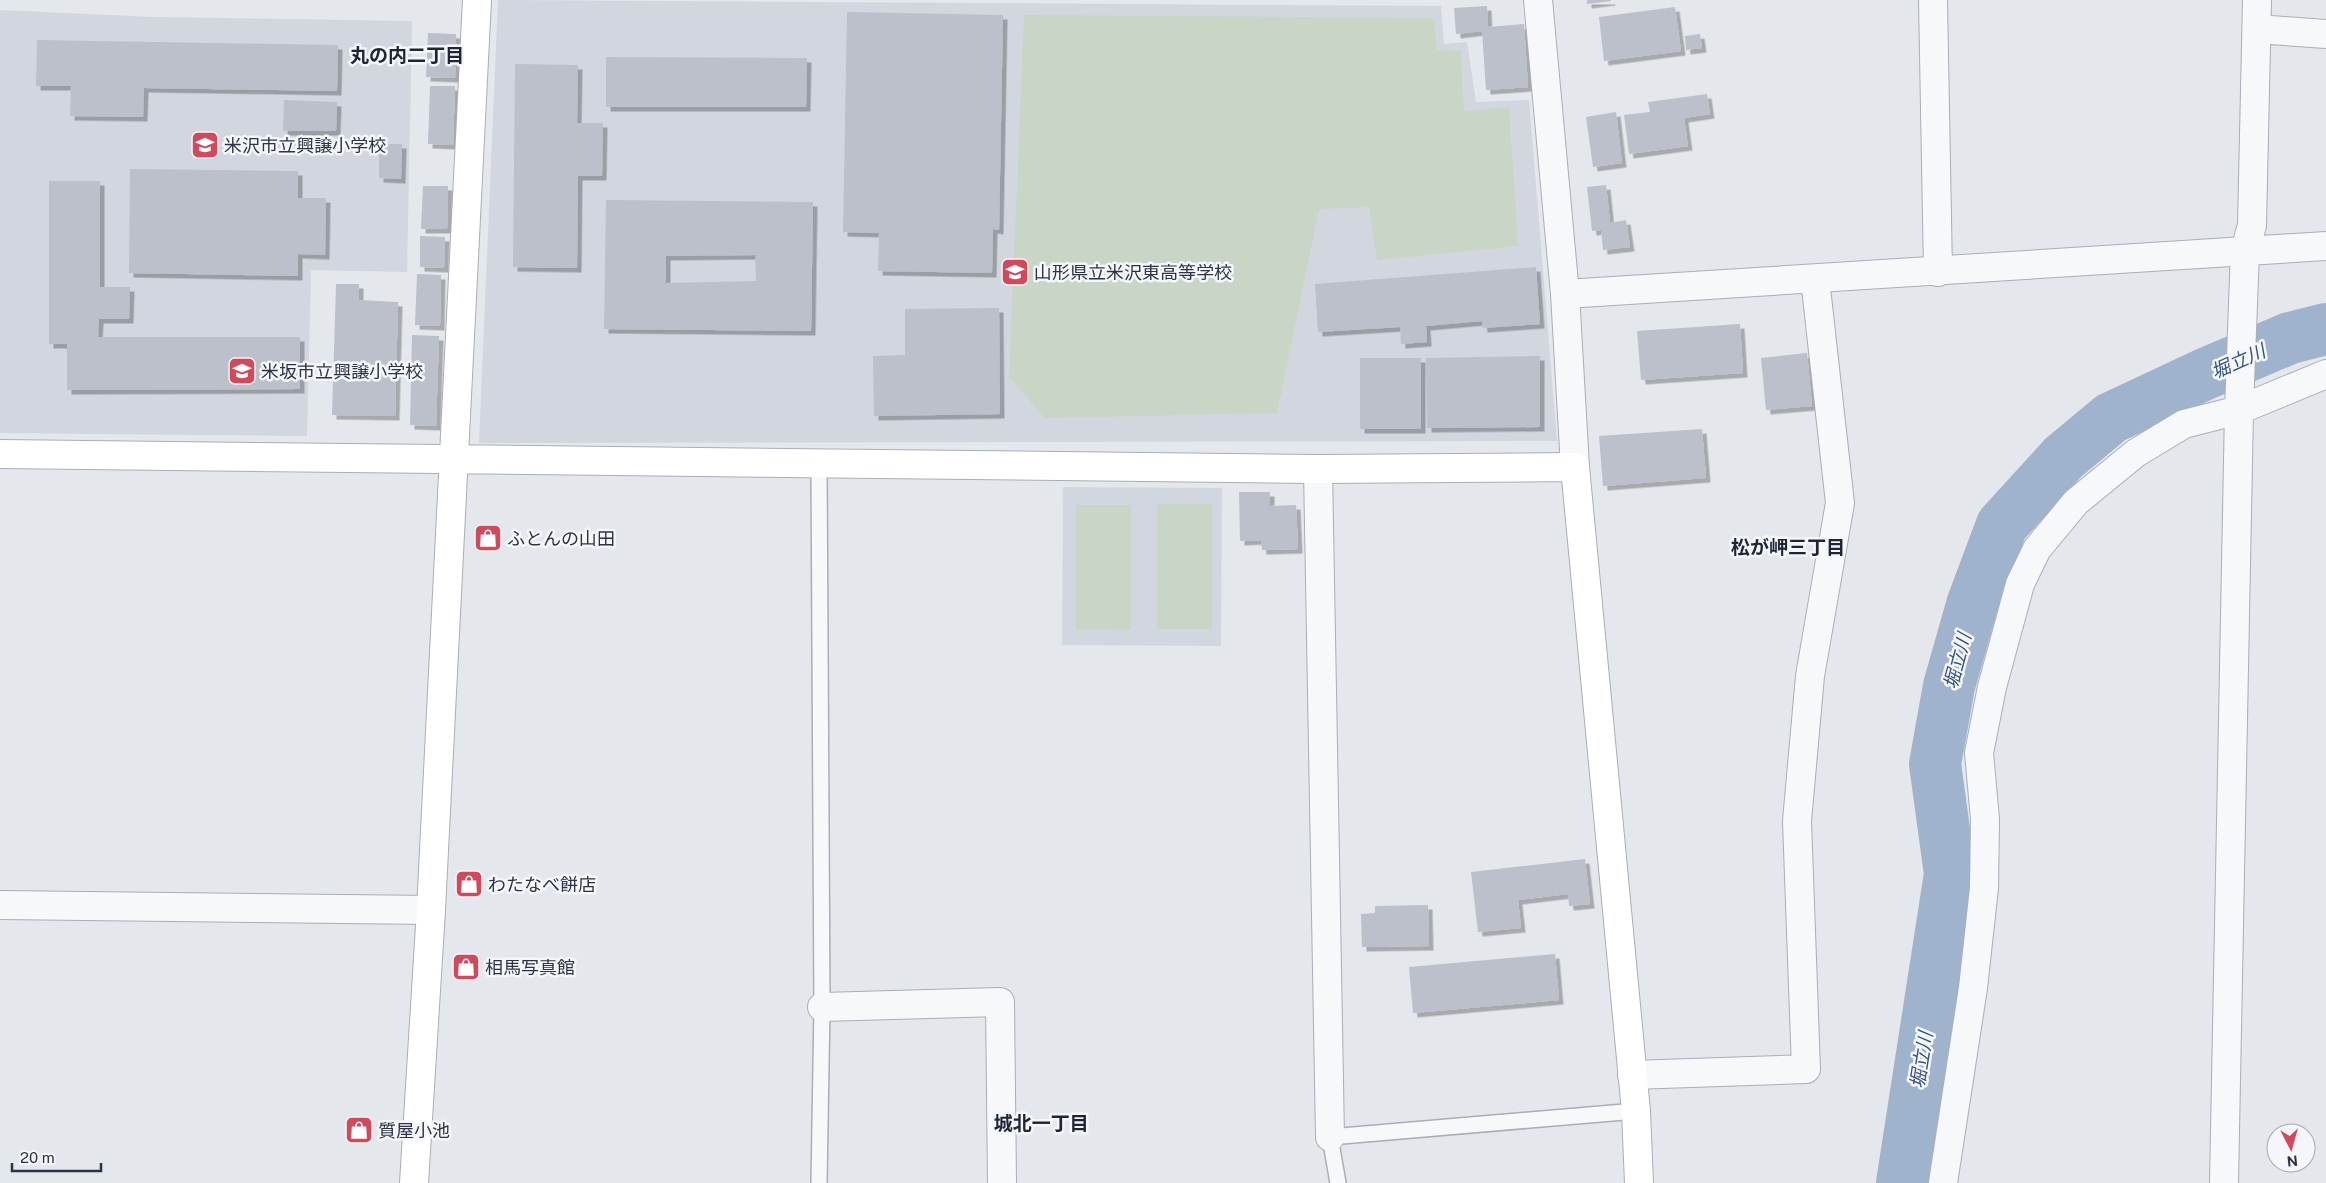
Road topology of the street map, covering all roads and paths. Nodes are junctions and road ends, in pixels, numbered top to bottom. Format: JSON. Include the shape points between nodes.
{"nodes":[{"id":1,"x":477,"y":0,"type":"edge"},
{"id":2,"x":1538,"y":0,"type":"edge"},
{"id":3,"x":1933,"y":0,"type":"edge"},
{"id":4,"x":2258,"y":0,"type":"edge"},
{"id":5,"x":2257,"y":29,"type":"junction"},
{"id":6,"x":2326,"y":34,"type":"edge"},
{"id":7,"x":2326,"y":246,"type":"edge"},
{"id":8,"x":2245,"y":250,"type":"junction"},
{"id":9,"x":1938,"y":272,"type":"junction"},
{"id":10,"x":1815,"y":280,"type":"junction"},
{"id":11,"x":1565,"y":294,"type":"junction"},
{"id":12,"x":2326,"y":374,"type":"edge"},
{"id":13,"x":2239,"y":398,"type":"junction"},
{"id":14,"x":0,"y":454,"type":"edge"},
{"id":15,"x":454,"y":459,"type":"junction"},
{"id":16,"x":819,"y":463,"type":"junction"},
{"id":17,"x":1575,"y":468,"type":"junction"},
{"id":18,"x":1318,"y":469,"type":"junction"},
{"id":19,"x":0,"y":905,"type":"edge"},
{"id":20,"x":431,"y":910,"type":"junction"},
{"id":21,"x":822,"y":1007,"type":"junction"},
{"id":22,"x":1632,"y":1075,"type":"junction"},
{"id":23,"x":1636,"y":1111,"type":"junction"},
{"id":24,"x":1330,"y":1137,"type":"junction"},
{"id":25,"x":414,"y":1183,"type":"edge"},
{"id":26,"x":819,"y":1183,"type":"edge"},
{"id":27,"x":1002,"y":1183,"type":"edge"},
{"id":28,"x":1338,"y":1183,"type":"edge"},
{"id":29,"x":1639,"y":1183,"type":"edge"},
{"id":30,"x":1943,"y":1183,"type":"edge"},
{"id":31,"x":2224,"y":1183,"type":"edge"}],
"edges":[{"from":1,"to":15,"type":"street"},
{"from":2,"to":11,"type":"street"},
{"from":3,"to":9,"type":"street"},
{"from":4,"to":5,"type":"street"},
{"from":5,"to":6,"type":"street"},
{"from":5,"to":8,"type":"street","via":[[2252,225]]},
{"from":7,"to":8,"type":"street"},
{"from":8,"to":9,"type":"street"},
{"from":8,"to":13,"type":"street"},
{"from":9,"to":10,"type":"street"},
{"from":10,"to":11,"type":"street"},
{"from":10,"to":22,"type":"street","via":[[1840,503],[1810,676],[1797,821],[1806,1069]]},
{"from":11,"to":17,"type":"street"},
{"from":12,"to":13,"type":"street"},
{"from":13,"to":30,"type":"street","via":[[2184,424],[2136,454],[2076,502],[2037,549],[2020,584],[1992,687],[1979,753],[1985,819],[1984,888],[1973,988]]},
{"from":13,"to":31,"type":"street"},
{"from":14,"to":15,"type":"street"},
{"from":15,"to":16,"type":"street"},
{"from":15,"to":20,"type":"street"},
{"from":16,"to":18,"type":"street"},
{"from":16,"to":21,"type":"lane"},
{"from":17,"to":18,"type":"street"},
{"from":17,"to":22,"type":"street"},
{"from":18,"to":24,"type":"street"},
{"from":19,"to":20,"type":"street"},
{"from":20,"to":25,"type":"street"},
{"from":21,"to":26,"type":"lane"},
{"from":21,"to":27,"type":"street","via":[[1000,1002]]},
{"from":22,"to":23,"type":"street"},
{"from":23,"to":24,"type":"lane"},
{"from":23,"to":29,"type":"street"},
{"from":24,"to":28,"type":"lane"}]}
